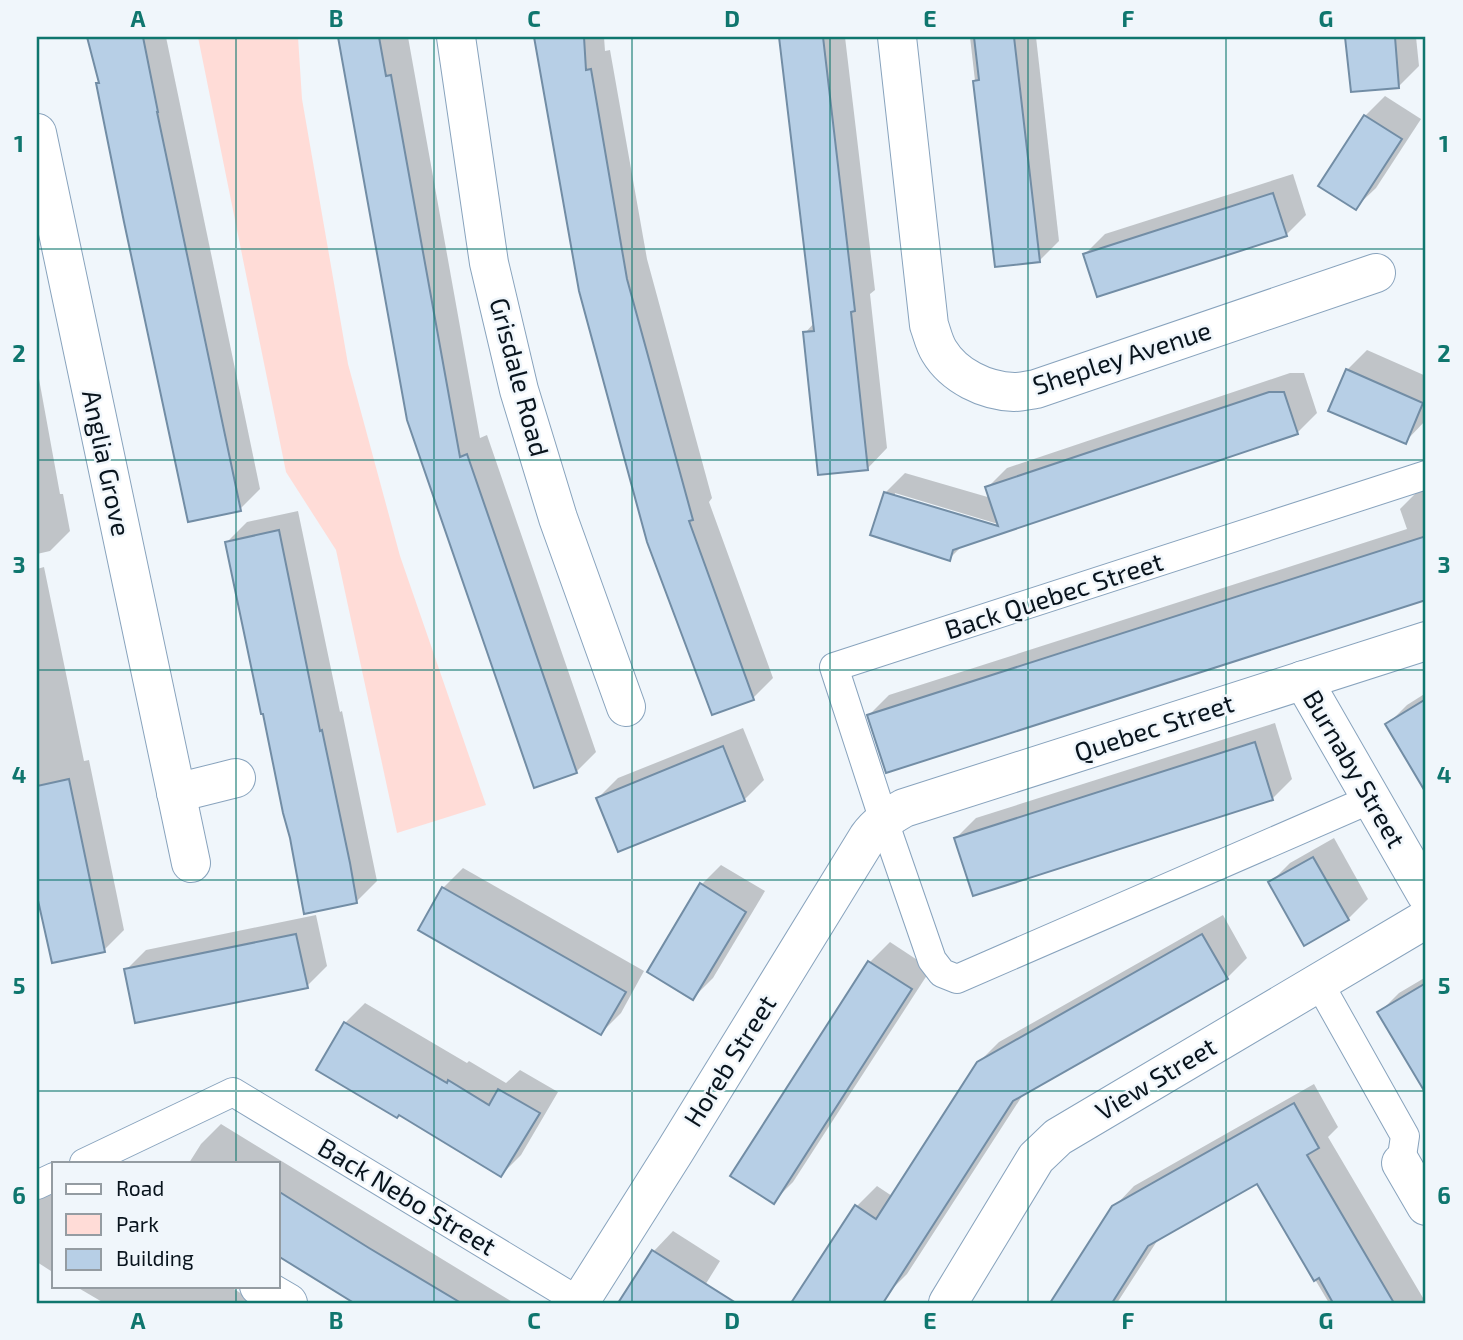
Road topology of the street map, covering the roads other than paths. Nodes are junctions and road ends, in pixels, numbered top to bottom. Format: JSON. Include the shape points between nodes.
{"nodes":[{"id":1,"x":456,"y":37,"type":"edge"},
{"id":2,"x":897,"y":37,"type":"edge"},
{"id":3,"x":37,"y":132,"type":"edge"},
{"id":4,"x":1376,"y":273,"type":"dead end"},
{"id":5,"x":1426,"y":475,"type":"edge"},
{"id":6,"x":1426,"y":641,"type":"edge"},
{"id":7,"x":1303,"y":680,"type":"junction"},
{"id":8,"x":626,"y":707,"type":"dead end"},
{"id":9,"x":236,"y":778,"type":"dead end"},
{"id":10,"x":176,"y":793,"type":"junction"},
{"id":11,"x":1371,"y":799,"type":"junction"},
{"id":12,"x":884,"y":821,"type":"junction"},
{"id":13,"x":191,"y":863,"type":"dead end"},
{"id":14,"x":1426,"y":894,"type":"edge"},
{"id":15,"x":1426,"y":919,"type":"edge"},
{"id":16,"x":1319,"y":983,"type":"junction"},
{"id":17,"x":86,"y":1162,"type":"edge"},
{"id":18,"x":1401,"y":1163,"type":"joint"},
{"id":19,"x":1426,"y":1206,"type":"edge"},
{"id":20,"x":262,"y":1288,"type":"edge"},
{"id":21,"x":579,"y":1302,"type":"edge"},
{"id":22,"x":288,"y":1303,"type":"edge"},
{"id":23,"x":948,"y":1303,"type":"edge"}],
"edges":[{"from":1,"to":8,"type":"street","name":"Grisdale Road","via":[[489,263],[519,390],[558,518]]},
{"from":2,"to":4,"type":"street","name":"Shepley Avenue","via":[[929,325],[938,350],[952,368],[973,381],[1014,392],[1037,389]]},
{"from":3,"to":10,"type":"street","name":"Anglia Grove"},
{"from":5,"to":12,"type":"lane","name":"Back Quebec Street","via":[[834,667]]},
{"from":6,"to":7,"type":"street","name":"Quebec Street"},
{"from":7,"to":11,"type":"street","name":"Burnaby Street"},
{"from":7,"to":12,"type":"street","name":"Quebec Street","via":[[904,808]]},
{"from":9,"to":10,"type":"street"},
{"from":10,"to":13,"type":"street","name":"Anglia Grove"},
{"from":11,"to":12,"type":"lane","via":[[957,979],[942,973],[932,960]]},
{"from":11,"to":14,"type":"street","name":"Burnaby Street"},
{"from":12,"to":21,"type":"street","name":"Horeb Street","via":[[868,836]]},
{"from":15,"to":16,"type":"street","name":"View Street"},
{"from":16,"to":18,"type":"lane","via":[[1405,1136]]},
{"from":16,"to":23,"type":"street","name":"View Street","via":[[1058,1137],[1036,1158]]},
{"from":17,"to":21,"type":"lane","name":"Back Nebo Street","via":[[233,1092]]},
{"from":18,"to":19,"type":"street"},
{"from":20,"to":22,"type":"street"}]}
